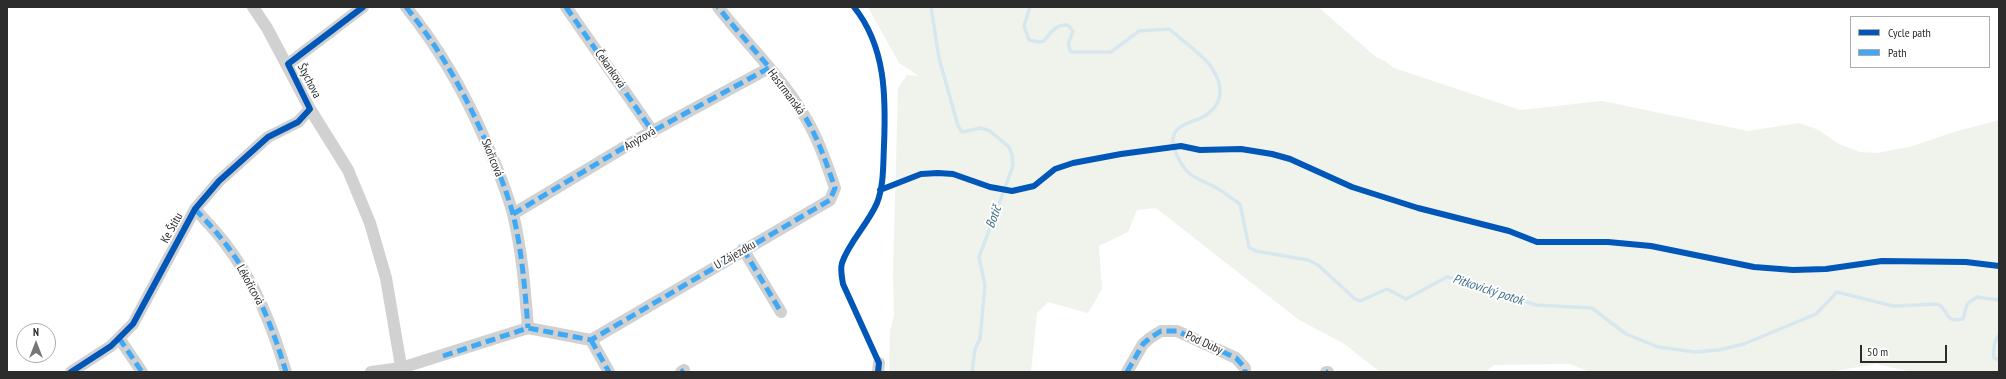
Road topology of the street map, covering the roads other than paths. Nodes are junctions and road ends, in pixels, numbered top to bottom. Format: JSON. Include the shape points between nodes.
{"nodes":[{"id":1,"x":253,"y":7,"type":"edge"},
{"id":2,"x":363,"y":7,"type":"edge"},
{"id":3,"x":406,"y":7,"type":"edge"},
{"id":4,"x":566,"y":7,"type":"edge"},
{"id":5,"x":718,"y":7,"type":"edge"},
{"id":6,"x":288,"y":64,"type":"junction"},
{"id":7,"x":769,"y":68,"type":"junction"},
{"id":8,"x":310,"y":109,"type":"junction"},
{"id":9,"x":653,"y":132,"type":"junction"},
{"id":10,"x":835,"y":188,"type":"joint"},
{"id":11,"x":195,"y":209,"type":"junction"},
{"id":12,"x":513,"y":214,"type":"junction"},
{"id":13,"x":743,"y":249,"type":"junction"},
{"id":14,"x":781,"y":312,"type":"dead end"},
{"id":15,"x":528,"y":328,"type":"junction"},
{"id":16,"x":119,"y":338,"type":"junction"},
{"id":17,"x":591,"y":340,"type":"junction"},
{"id":18,"x":401,"y":370,"type":"edge"},
{"id":19,"x":70,"y":372,"type":"edge"},
{"id":20,"x":142,"y":372,"type":"edge"},
{"id":21,"x":286,"y":372,"type":"edge"},
{"id":22,"x":371,"y":372,"type":"edge"},
{"id":23,"x":610,"y":372,"type":"edge"},
{"id":24,"x":1127,"y":372,"type":"edge"},
{"id":25,"x":1245,"y":372,"type":"edge"}],
"edges":[{"from":1,"to":6,"type":"street","name":"Štychova"},
{"from":2,"to":6,"type":"street"},
{"from":3,"to":12,"type":"street","name":"Skořicová","via":[[437,48],[469,103]]},
{"from":4,"to":9,"type":"street","name":"Čekanková"},
{"from":5,"to":7,"type":"street","name":"Hastrmanská"},
{"from":6,"to":8,"type":"street","name":"Štychova"},
{"from":7,"to":9,"type":"street","name":"Anýzová"},
{"from":7,"to":10,"type":"street","name":"Hastrmanská","via":[[803,112]]},
{"from":8,"to":11,"type":"street","name":"Ke Štítu","via":[[298,122],[268,137],[250,152],[219,181]]},
{"from":8,"to":18,"type":"street","name":"Štychova","via":[[348,170],[370,223],[386,278]]},
{"from":9,"to":12,"type":"street","name":"Anýzová"},
{"from":10,"to":13,"type":"street","name":"U Zájezdku","via":[[830,200]]},
{"from":11,"to":16,"type":"street","name":"Ke Štítu","via":[[143,308],[133,324]]},
{"from":11,"to":21,"type":"street","name":"Lékořicová","via":[[224,242],[254,287],[270,322]]},
{"from":12,"to":15,"type":"street","name":"Skořicová"},
{"from":13,"to":14,"type":"street"},
{"from":13,"to":17,"type":"street","name":"U Zájezdku"},
{"from":15,"to":17,"type":"street"},
{"from":15,"to":18,"type":"street"},
{"from":16,"to":19,"type":"street","name":"Ke Štítu","via":[[111,346]]},
{"from":16,"to":20,"type":"street"},
{"from":17,"to":23,"type":"street"},
{"from":18,"to":22,"type":"street"},
{"from":24,"to":25,"type":"street","name":"Pod Duby","via":[[1143,344],[1150,338],[1161,331],[1177,330],[1236,358],[1245,368]]}]}
